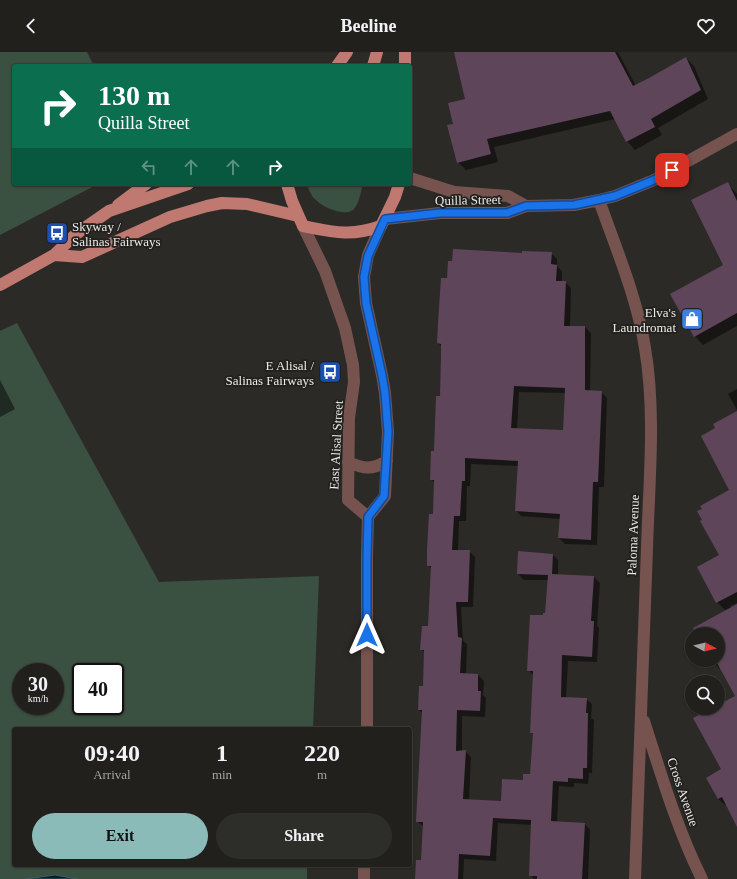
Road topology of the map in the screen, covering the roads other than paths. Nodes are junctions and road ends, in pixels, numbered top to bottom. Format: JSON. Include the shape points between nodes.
{"nodes":[{"id":1,"x":347,"y":52,"type":"edge"},
{"id":2,"x":377,"y":52,"type":"edge"},
{"id":3,"x":406,"y":52,"type":"edge"},
{"id":4,"x":338,"y":64,"type":"edge"},
{"id":5,"x":374,"y":64,"type":"edge"},
{"id":6,"x":405,"y":64,"type":"edge"},
{"id":7,"x":737,"y":134,"type":"edge"},
{"id":8,"x":412,"y":179,"type":"edge"},
{"id":9,"x":143,"y":186,"type":"edge"},
{"id":10,"x":182,"y":186,"type":"edge"},
{"id":11,"x":288,"y":186,"type":"edge"},
{"id":12,"x":398,"y":186,"type":"edge"},
{"id":13,"x":599,"y":200,"type":"junction"},
{"id":14,"x":526,"y":206,"type":"junction"},
{"id":15,"x":109,"y":211,"type":"junction"},
{"id":16,"x":301,"y":221,"type":"junction"},
{"id":17,"x":383,"y":222,"type":"junction"},
{"id":18,"x":54,"y":255,"type":"junction"},
{"id":19,"x":0,"y":285,"type":"edge"},
{"id":20,"x":387,"y":461,"type":"junction"},
{"id":21,"x":348,"y":462,"type":"junction"},
{"id":22,"x":368,"y":517,"type":"junction"},
{"id":23,"x":642,"y":712,"type":"junction"},
{"id":24,"x":367,"y":727,"type":"edge"},
{"id":25,"x":364,"y":867,"type":"edge"},
{"id":26,"x":364,"y":879,"type":"edge"},
{"id":27,"x":635,"y":879,"type":"edge"},
{"id":28,"x":702,"y":879,"type":"edge"}],
"edges":[{"from":1,"to":4,"type":"main road"},
{"from":2,"to":5,"type":"main road"},
{"from":3,"to":6,"type":"main road"},
{"from":7,"to":13,"type":"street","name":"Quilla Street","via":[[654,180]]},
{"from":8,"to":14,"type":"street","name":"Quilla Street","via":[[454,192],[508,196]]},
{"from":9,"to":15,"type":"main road"},
{"from":10,"to":15,"type":"main road"},
{"from":11,"to":16,"type":"main road","name":"East Alisal Street"},
{"from":12,"to":17,"type":"main road"},
{"from":13,"to":14,"type":"street","name":"Quilla Street","via":[[574,205]]},
{"from":13,"to":23,"type":"street","name":"Paloma Avenue","via":[[641,325],[649,381],[651,412]]},
{"from":14,"to":17,"type":"street","name":"Quilla Street","via":[[507,213],[440,213]]},
{"from":15,"to":18,"type":"main road","via":[[76,234]]},
{"from":16,"to":17,"type":"main road","via":[[337,233],[352,234],[371,230]]},
{"from":16,"to":18,"type":"main road","via":[[247,204],[222,203],[170,217],[82,257]]},
{"from":16,"to":21,"type":"street","name":"East Alisal Street","via":[[325,271],[350,347],[354,382]]},
{"from":17,"to":20,"type":"street","via":[[368,256],[364,288],[385,393]]},
{"from":18,"to":19,"type":"main road"},
{"from":20,"to":21,"type":"street","via":[[368,468]]},
{"from":20,"to":22,"type":"street","via":[[384,496]]},
{"from":21,"to":22,"type":"street","name":"East Alisal Street","via":[[348,500]]},
{"from":22,"to":24,"type":"street"},
{"from":23,"to":27,"type":"street","name":"Paloma Avenue"},
{"from":23,"to":28,"type":"street","name":"Cross Avenue","via":[[672,808]]},
{"from":25,"to":26,"type":"street"}]}
